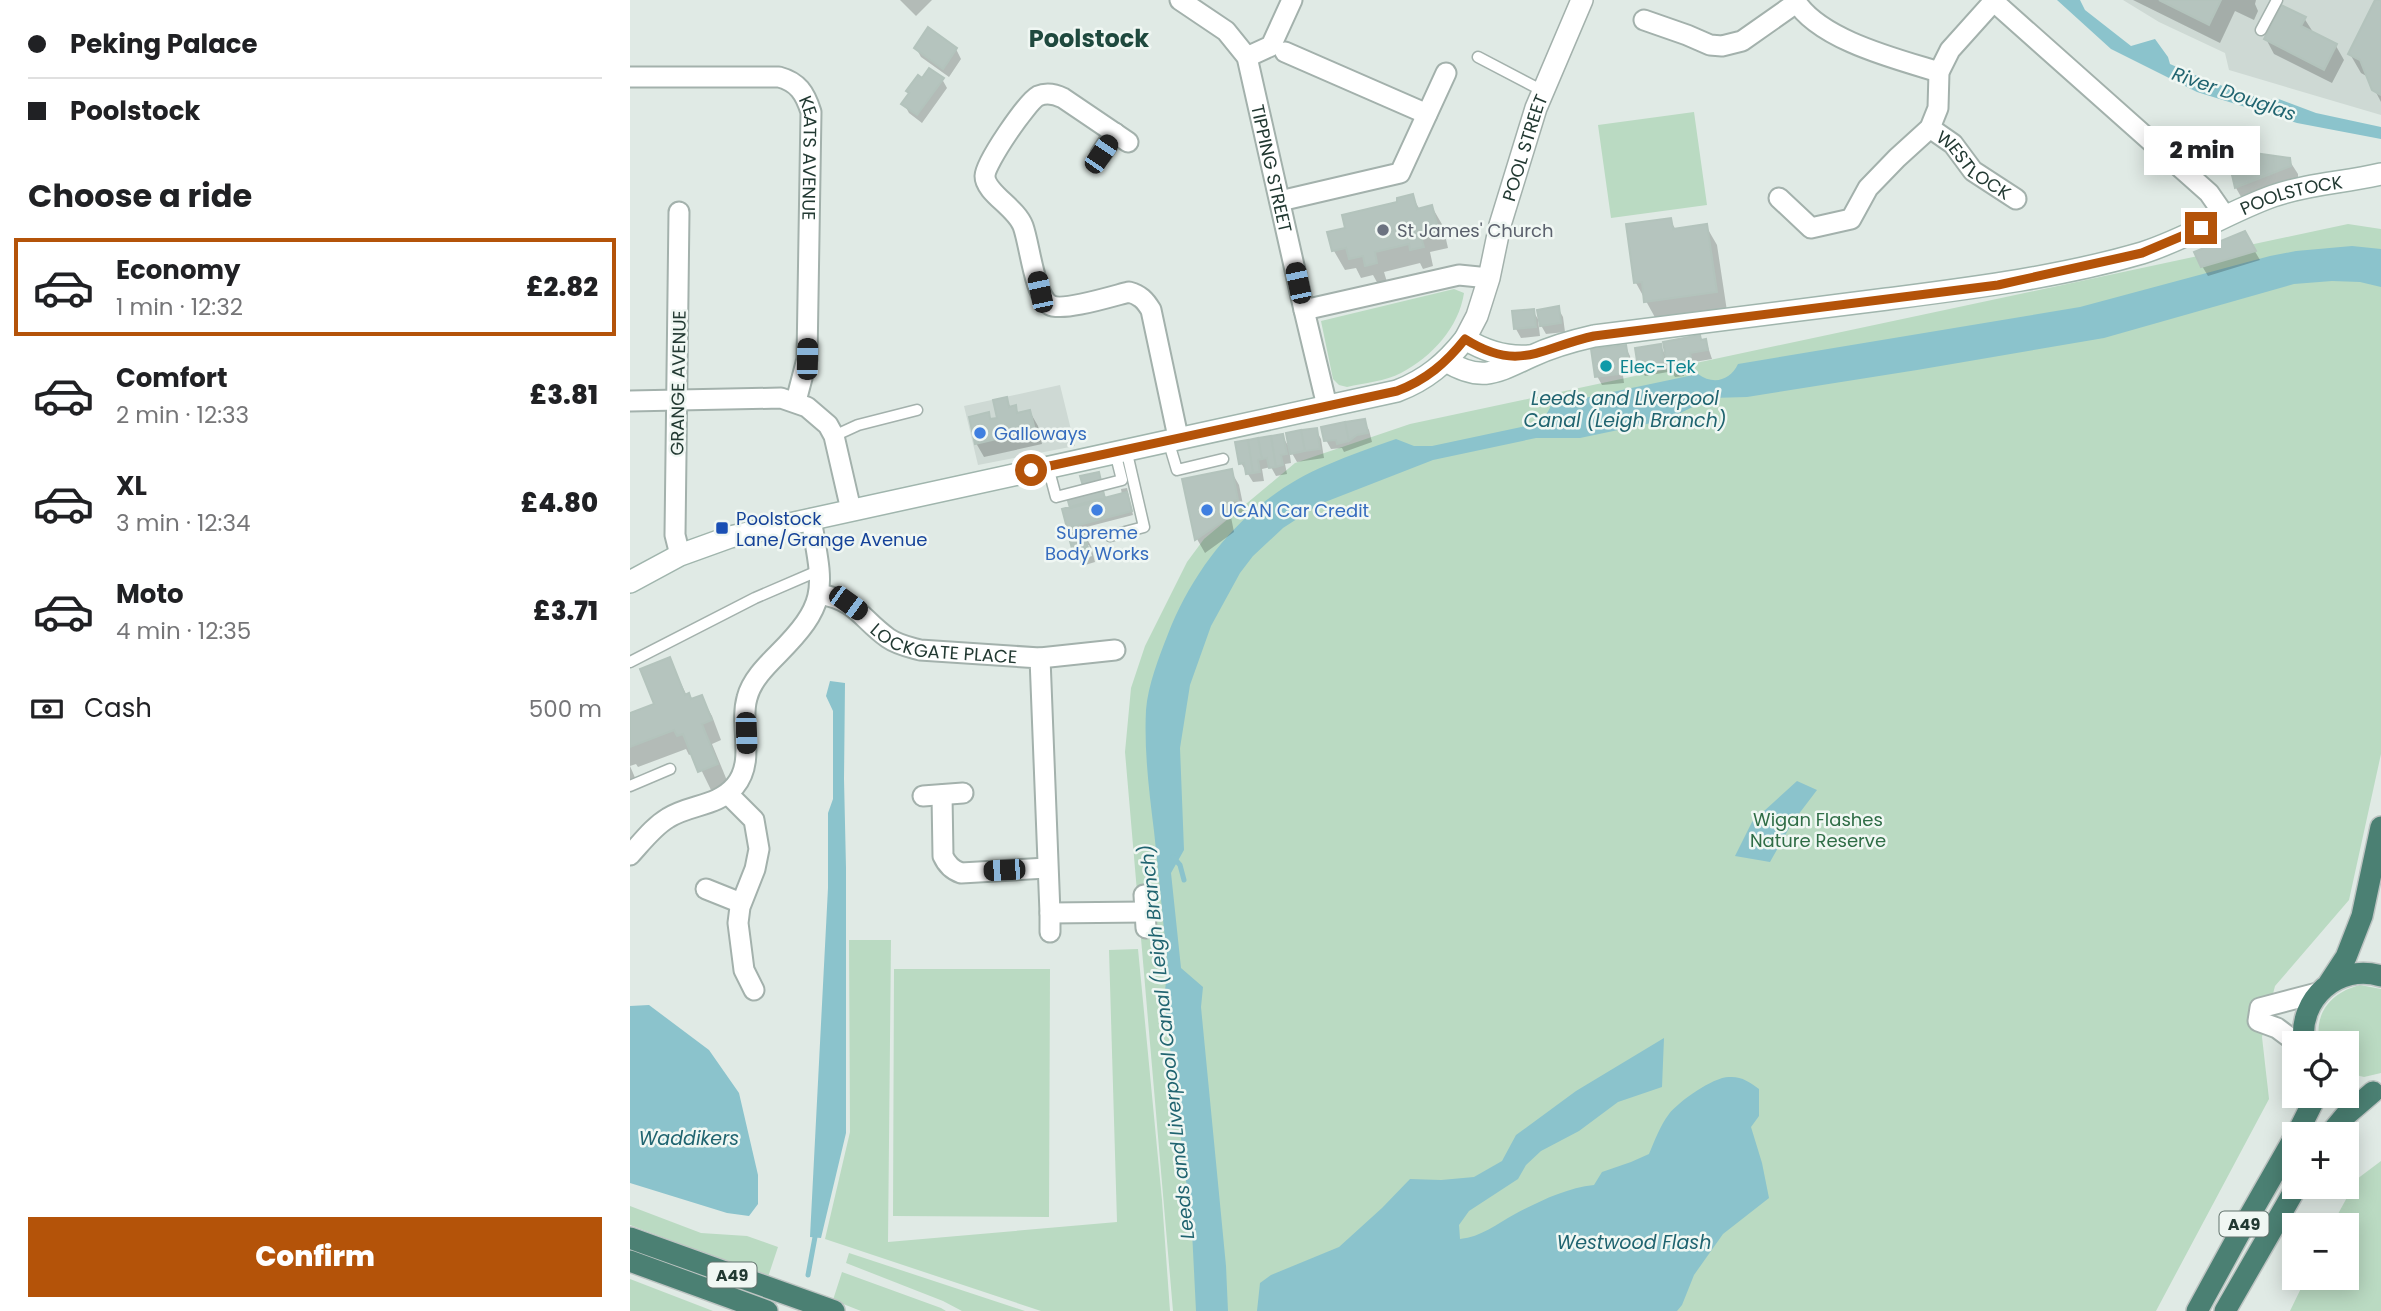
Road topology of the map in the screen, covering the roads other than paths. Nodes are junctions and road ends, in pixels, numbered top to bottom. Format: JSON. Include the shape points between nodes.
{"nodes":[{"id":1,"x":1180,"y":0,"type":"edge"},
{"id":2,"x":1292,"y":0,"type":"edge"},
{"id":3,"x":1582,"y":0,"type":"edge"},
{"id":4,"x":2277,"y":0,"type":"edge"},
{"id":5,"x":1993,"y":1,"type":"edge"},
{"id":6,"x":1795,"y":2,"type":"edge"},
{"id":7,"x":1644,"y":20,"type":"dead end"},
{"id":8,"x":2261,"y":30,"type":"dead end"},
{"id":9,"x":1286,"y":52,"type":"dead end"},
{"id":10,"x":1247,"y":57,"type":"junction"},
{"id":11,"x":1478,"y":57,"type":"dead end"},
{"id":12,"x":1939,"y":72,"type":"junction"},
{"id":13,"x":1446,"y":73,"type":"dead end"},
{"id":14,"x":630,"y":76,"type":"edge"},
{"id":15,"x":1543,"y":91,"type":"junction"},
{"id":16,"x":1427,"y":114,"type":"junction"},
{"id":17,"x":1930,"y":128,"type":"junction"},
{"id":18,"x":1101,"y":154,"type":"dead end"},
{"id":19,"x":2381,"y":174,"type":"edge"},
{"id":20,"x":2360,"y":179,"type":"junction"},
{"id":21,"x":2381,"y":184,"type":"edge"},
{"id":22,"x":1779,"y":198,"type":"dead end"},
{"id":23,"x":2016,"y":199,"type":"dead end"},
{"id":24,"x":1280,"y":201,"type":"junction"},
{"id":25,"x":679,"y":212,"type":"dead end"},
{"id":26,"x":2225,"y":216,"type":"junction"},
{"id":27,"x":1489,"y":278,"type":"junction"},
{"id":28,"x":1304,"y":310,"type":"junction"},
{"id":29,"x":1465,"y":339,"type":"junction"},
{"id":30,"x":1531,"y":356,"type":"junction"},
{"id":31,"x":1446,"y":361,"type":"junction"},
{"id":32,"x":630,"y":401,"type":"edge"},
{"id":33,"x":678,"y":401,"type":"junction"},
{"id":34,"x":796,"y":401,"type":"junction"},
{"id":35,"x":1327,"y":407,"type":"junction"},
{"id":36,"x":917,"y":410,"type":"dead end"},
{"id":37,"x":834,"y":436,"type":"junction"},
{"id":38,"x":1173,"y":438,"type":"junction"},
{"id":39,"x":1121,"y":450,"type":"junction"},
{"id":40,"x":1223,"y":459,"type":"dead end"},
{"id":41,"x":1048,"y":467,"type":"junction"},
{"id":42,"x":851,"y":510,"type":"junction"},
{"id":43,"x":811,"y":519,"type":"junction"},
{"id":44,"x":1110,"y":536,"type":"dead end"},
{"id":45,"x":680,"y":555,"type":"junction"},
{"id":46,"x":820,"y":570,"type":"junction"},
{"id":47,"x":630,"y":582,"type":"edge"},
{"id":48,"x":819,"y":594,"type":"junction"},
{"id":49,"x":1115,"y":650,"type":"dead end"},
{"id":50,"x":631,"y":659,"type":"edge"},
{"id":51,"x":1040,"y":659,"type":"junction"},
{"id":52,"x":670,"y":769,"type":"dead end"},
{"id":53,"x":630,"y":786,"type":"edge"},
{"id":54,"x":963,"y":793,"type":"dead end"},
{"id":55,"x":727,"y":794,"type":"junction"},
{"id":56,"x":2381,"y":827,"type":"edge"},
{"id":57,"x":630,"y":855,"type":"edge"},
{"id":58,"x":1047,"y":868,"type":"junction"},
{"id":59,"x":706,"y":889,"type":"dead end"},
{"id":60,"x":741,"y":903,"type":"junction"},
{"id":61,"x":1145,"y":912,"type":"dead end"},
{"id":62,"x":2381,"y":976,"type":"edge"},
{"id":63,"x":2323,"y":988,"type":"junction"},
{"id":64,"x":754,"y":990,"type":"dead end"},
{"id":65,"x":2303,"y":1031,"type":"edge"},
{"id":66,"x":2282,"y":1032,"type":"edge"},
{"id":67,"x":2359,"y":1090,"type":"edge"},
{"id":68,"x":2377,"y":1090,"type":"edge"},
{"id":69,"x":2340,"y":1122,"type":"edge"},
{"id":70,"x":2282,"y":1160,"type":"edge"},
{"id":71,"x":2290,"y":1199,"type":"edge"},
{"id":72,"x":630,"y":1238,"type":"edge"},
{"id":73,"x":630,"y":1261,"type":"edge"},
{"id":74,"x":767,"y":1311,"type":"edge"},
{"id":75,"x":834,"y":1311,"type":"edge"},
{"id":76,"x":2197,"y":1311,"type":"edge"},
{"id":77,"x":2225,"y":1311,"type":"edge"}],
"edges":[{"from":1,"to":10,"type":"street","name":"TIPPING STREET","via":[[1226,31]]},
{"from":2,"to":10,"type":"street","via":[[1271,46]]},
{"from":3,"to":15,"type":"main road","name":"POOL STREET"},
{"from":4,"to":8,"type":"lane"},
{"from":5,"to":12,"type":"street","via":[[1950,50]]},
{"from":5,"to":26,"type":"street","via":[[2209,193]]},
{"from":6,"to":7,"type":"street","via":[[1742,41],[1722,46]]},
{"from":6,"to":12,"type":"street","via":[[1814,20],[1857,45]]},
{"from":9,"to":16,"type":"street"},
{"from":10,"to":24,"type":"street","name":"TIPPING STREET"},
{"from":11,"to":15,"type":"lane"},
{"from":12,"to":17,"type":"street","via":[[1938,108]]},
{"from":13,"to":16,"type":"street"},
{"from":14,"to":34,"type":"street","name":"KEATS AVENUE","via":[[779,77],[797,85],[807,99],[811,112],[807,359]]},
{"from":15,"to":27,"type":"main road","name":"POOL STREET","via":[[1500,225]]},
{"from":16,"to":24,"type":"street","via":[[1399,173]]},
{"from":17,"to":22,"type":"street","via":[[1868,188],[1852,219],[1811,228]]},
{"from":17,"to":23,"type":"street","name":"WESTLOCK","via":[[1953,144],[1973,171]]},
{"from":18,"to":38,"type":"street","via":[[1121,137],[1056,94],[1041,94],[1020,116],[986,168],[985,178],[989,188],[1019,217],[1040,292],[1049,304],[1061,308],[1129,292],[1147,303]]},
{"from":19,"to":20,"type":"main road","name":"POOLSTOCK"},
{"from":20,"to":21,"type":"main road","name":"POOLSTOCK"},
{"from":20,"to":26,"type":"main road","name":"POOLSTOCK","via":[[2300,188]]},
{"from":24,"to":28,"type":"street","name":"TIPPING STREET"},
{"from":25,"to":33,"type":"street","name":"GRANGE AVENUE"},
{"from":26,"to":30,"type":"main road","name":"POOLSTOCK","via":[[2142,253],[1998,285],[1594,336]]},
{"from":27,"to":28,"type":"street","via":[[1459,275]]},
{"from":27,"to":29,"type":"main road","name":"POOL STREET","via":[[1478,316]]},
{"from":28,"to":35,"type":"street","name":"TIPPING STREET"},
{"from":29,"to":30,"type":"main road","name":"POOLSTOCK","via":[[1505,356]]},
{"from":29,"to":31,"type":"main road"},
{"from":30,"to":31,"type":"main road","name":"POOLSTOCK","via":[[1493,373],[1468,372]]},
{"from":31,"to":35,"type":"main road","via":[[1409,387]]},
{"from":32,"to":33,"type":"street"},
{"from":33,"to":34,"type":"street"},
{"from":33,"to":45,"type":"street","name":"GRANGE AVENUE","via":[[675,535]]},
{"from":34,"to":37,"type":"street","via":[[819,415]]},
{"from":35,"to":38,"type":"main road"},
{"from":36,"to":37,"type":"lane"},
{"from":37,"to":42,"type":"street"},
{"from":38,"to":39,"type":"main road"},
{"from":38,"to":40,"type":"lane","via":[[1177,470]]},
{"from":39,"to":41,"type":"main road"},
{"from":39,"to":41,"type":"lane","via":[[1122,481],[1056,497]]},
{"from":39,"to":44,"type":"lane","via":[[1144,527]]},
{"from":41,"to":42,"type":"main road"},
{"from":42,"to":43,"type":"main road"},
{"from":43,"to":45,"type":"main road","via":[[713,542]]},
{"from":43,"to":46,"type":"street"},
{"from":45,"to":47,"type":"main road"},
{"from":46,"to":48,"type":"street"},
{"from":46,"to":50,"type":"lane"},
{"from":48,"to":51,"type":"street","name":"LOCKGATE PLACE","via":[[848,603],[900,645]]},
{"from":48,"to":55,"type":"street","via":[[808,622],[769,663],[747,696],[744,769]]},
{"from":49,"to":51,"type":"street","name":"LOCKGATE PLACE"},
{"from":51,"to":58,"type":"street","name":"LOCKGATE PLACE"},
{"from":52,"to":53,"type":"lane"},
{"from":54,"to":58,"type":"street","via":[[933,796],[946,863],[961,873]]},
{"from":55,"to":57,"type":"street","via":[[670,816]]},
{"from":55,"to":60,"type":"street","via":[[754,820],[759,849]]},
{"from":56,"to":63,"type":"highway","via":[[2362,916],[2346,957]]},
{"from":58,"to":61,"type":"street","name":"LOCKGATE PLACE","via":[[1050,922]]},
{"from":59,"to":60,"type":"street"},
{"from":60,"to":64,"type":"street","via":[[740,972]]},
{"from":62,"to":63,"type":"highway","via":[[2344,976]]},
{"from":63,"to":65,"type":"highway","via":[[2307,1011]]},
{"from":63,"to":66,"type":"street","via":[[2260,1008],[2258,1021]]},
{"from":67,"to":68,"type":"highway"},
{"from":68,"to":69,"type":"highway"},
{"from":70,"to":76,"type":"highway","number":"A49"},
{"from":71,"to":77,"type":"highway","number":"A49"},
{"from":72,"to":75,"type":"highway","number":"A49"},
{"from":73,"to":74,"type":"highway","number":"A49"}]}
